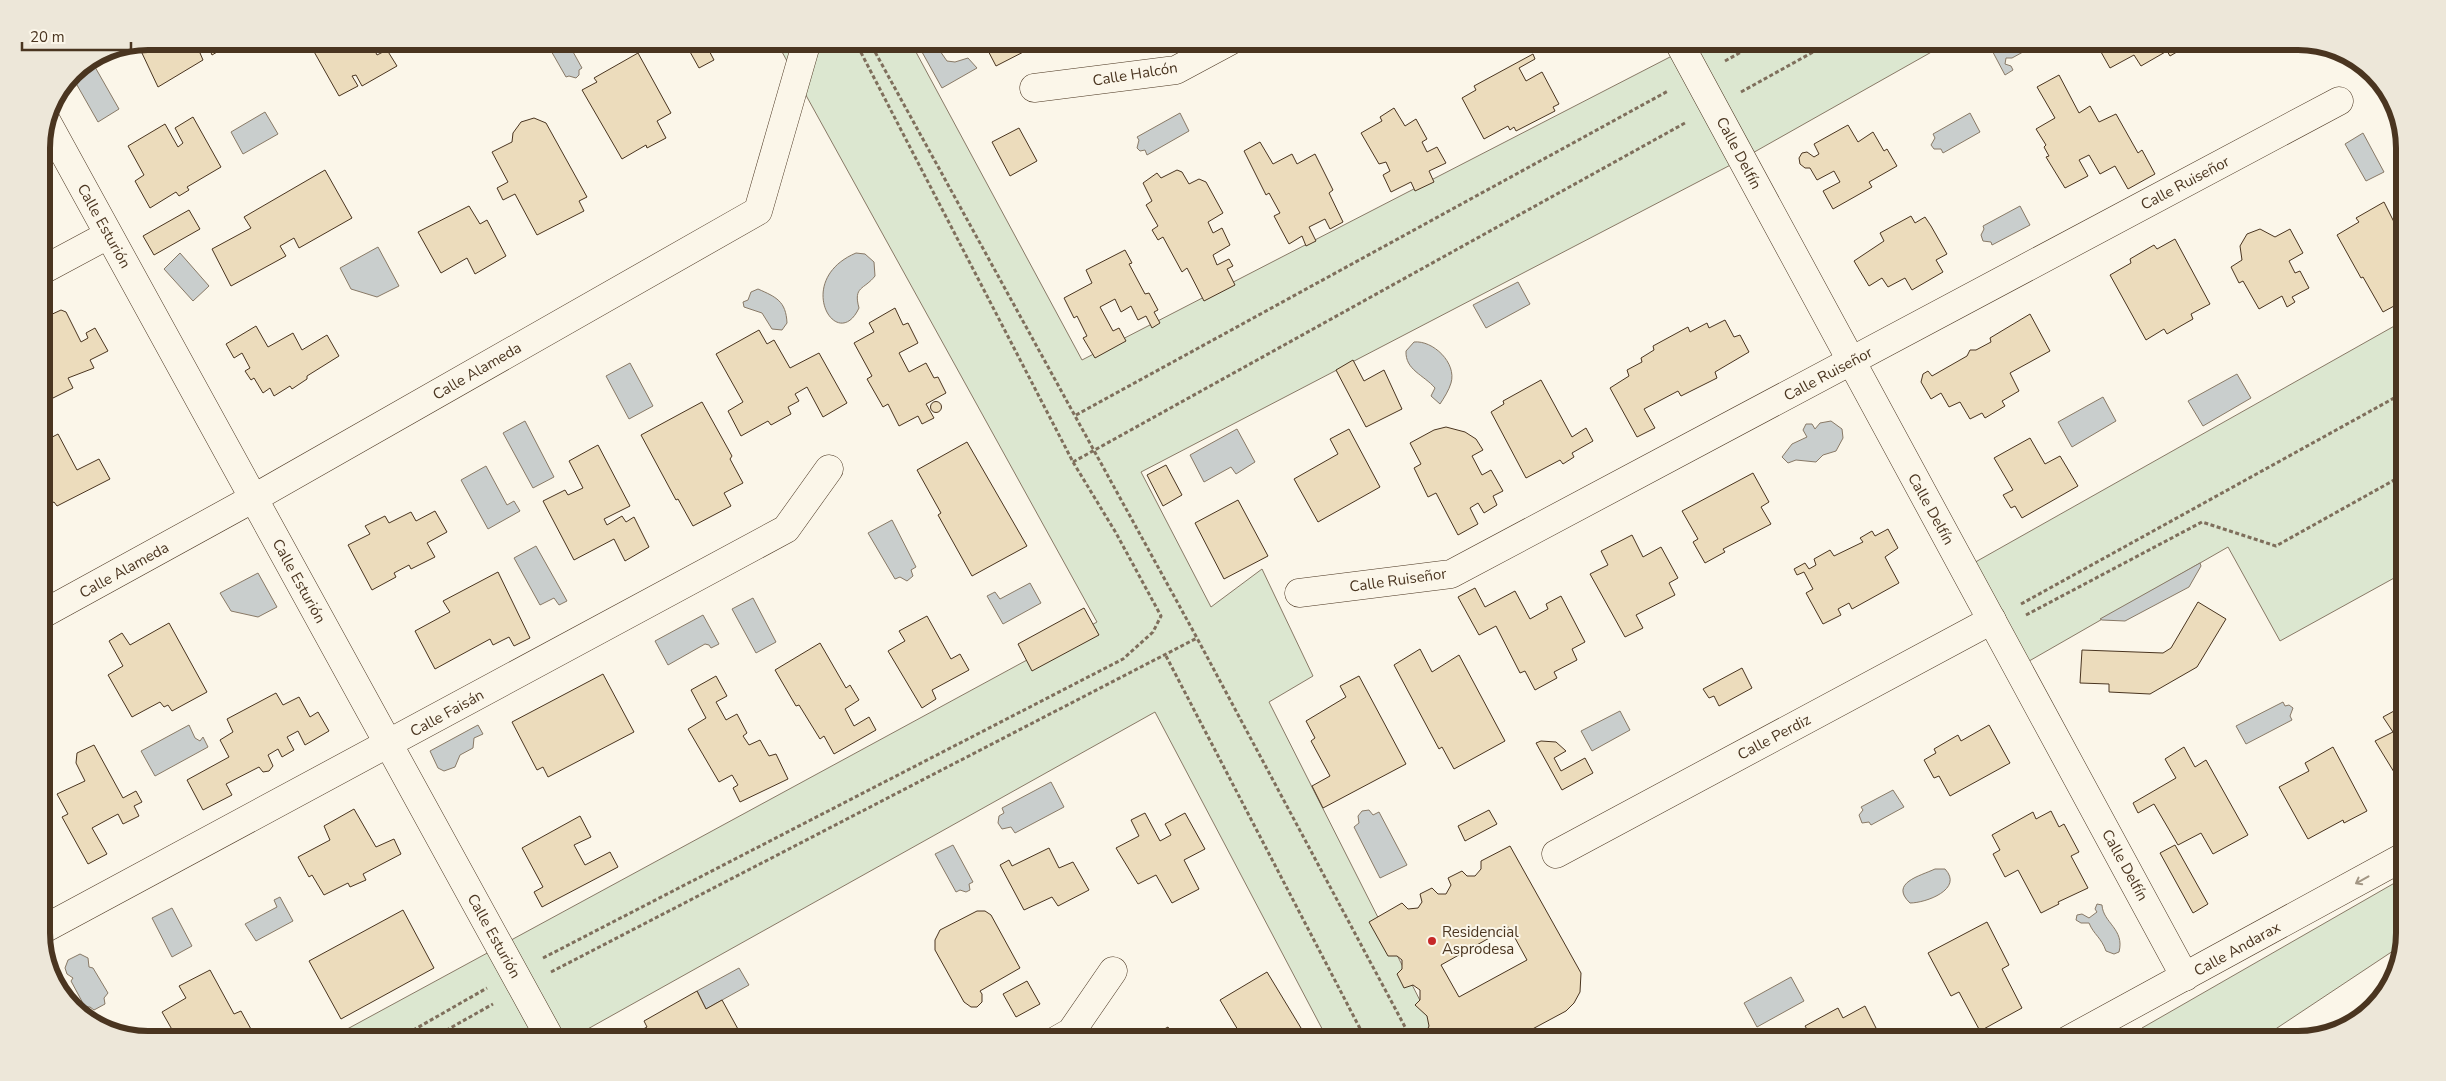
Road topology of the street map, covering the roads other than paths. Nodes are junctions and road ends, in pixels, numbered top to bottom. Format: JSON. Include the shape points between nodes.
{"nodes":[{"id":1,"x":804,"y":50,"type":"edge"},
{"id":2,"x":1213,"y":50,"type":"edge"},
{"id":3,"x":1683,"y":50,"type":"edge"},
{"id":4,"x":1034,"y":88,"type":"dead end"},
{"id":5,"x":2339,"y":101,"type":"dead end"},
{"id":6,"x":52,"y":132,"type":"edge"},
{"id":7,"x":108,"y":235,"type":"junction"},
{"id":8,"x":50,"y":267,"type":"edge"},
{"id":9,"x":1851,"y":362,"type":"junction"},
{"id":10,"x":829,"y":469,"type":"dead end"},
{"id":11,"x":254,"y":498,"type":"junction"},
{"id":12,"x":1299,"y":593,"type":"dead end"},
{"id":13,"x":50,"y":611,"type":"edge"},
{"id":14,"x":1994,"y":625,"type":"junction"},
{"id":15,"x":389,"y":744,"type":"junction"},
{"id":16,"x":1556,"y":854,"type":"dead end"},
{"id":17,"x":2396,"y":861,"type":"edge"},
{"id":18,"x":50,"y":926,"type":"edge"},
{"id":19,"x":1113,"y":971,"type":"dead end"},
{"id":20,"x":2185,"y":977,"type":"junction"},
{"id":21,"x":546,"y":1031,"type":"edge"},
{"id":22,"x":1071,"y":1031,"type":"edge"},
{"id":23,"x":2085,"y":1031,"type":"edge"}],
"edges":[{"from":1,"to":11,"type":"street","name":"Calle Alameda","via":[[758,211]]},
{"from":2,"to":4,"type":"street","name":"Calle Halcón","via":[[1176,70]]},
{"from":3,"to":9,"type":"street","name":"Calle Delfín"},
{"from":5,"to":9,"type":"street","name":"Calle Ruiseñor"},
{"from":6,"to":7,"type":"street","name":"Calle Esturión"},
{"from":7,"to":8,"type":"street"},
{"from":7,"to":11,"type":"street","name":"Calle Esturión"},
{"from":9,"to":12,"type":"street","name":"Calle Ruiseñor","via":[[1451,574]]},
{"from":9,"to":14,"type":"street","name":"Calle Delfín"},
{"from":10,"to":15,"type":"street","name":"Calle Faisán","via":[[786,529]]},
{"from":11,"to":13,"type":"street","name":"Calle Alameda"},
{"from":11,"to":15,"type":"street","name":"Calle Esturión"},
{"from":14,"to":16,"type":"street","name":"Calle Perdiz"},
{"from":14,"to":20,"type":"street","name":"Calle Delfín"},
{"from":15,"to":18,"type":"street","name":"Calle Faisán"},
{"from":15,"to":21,"type":"street","name":"Calle Esturión"},
{"from":17,"to":20,"type":"street","name":"Calle Andarax","one_way":true},
{"from":19,"to":22,"type":"street"},
{"from":20,"to":23,"type":"street","name":"Calle Andarax"}]}
